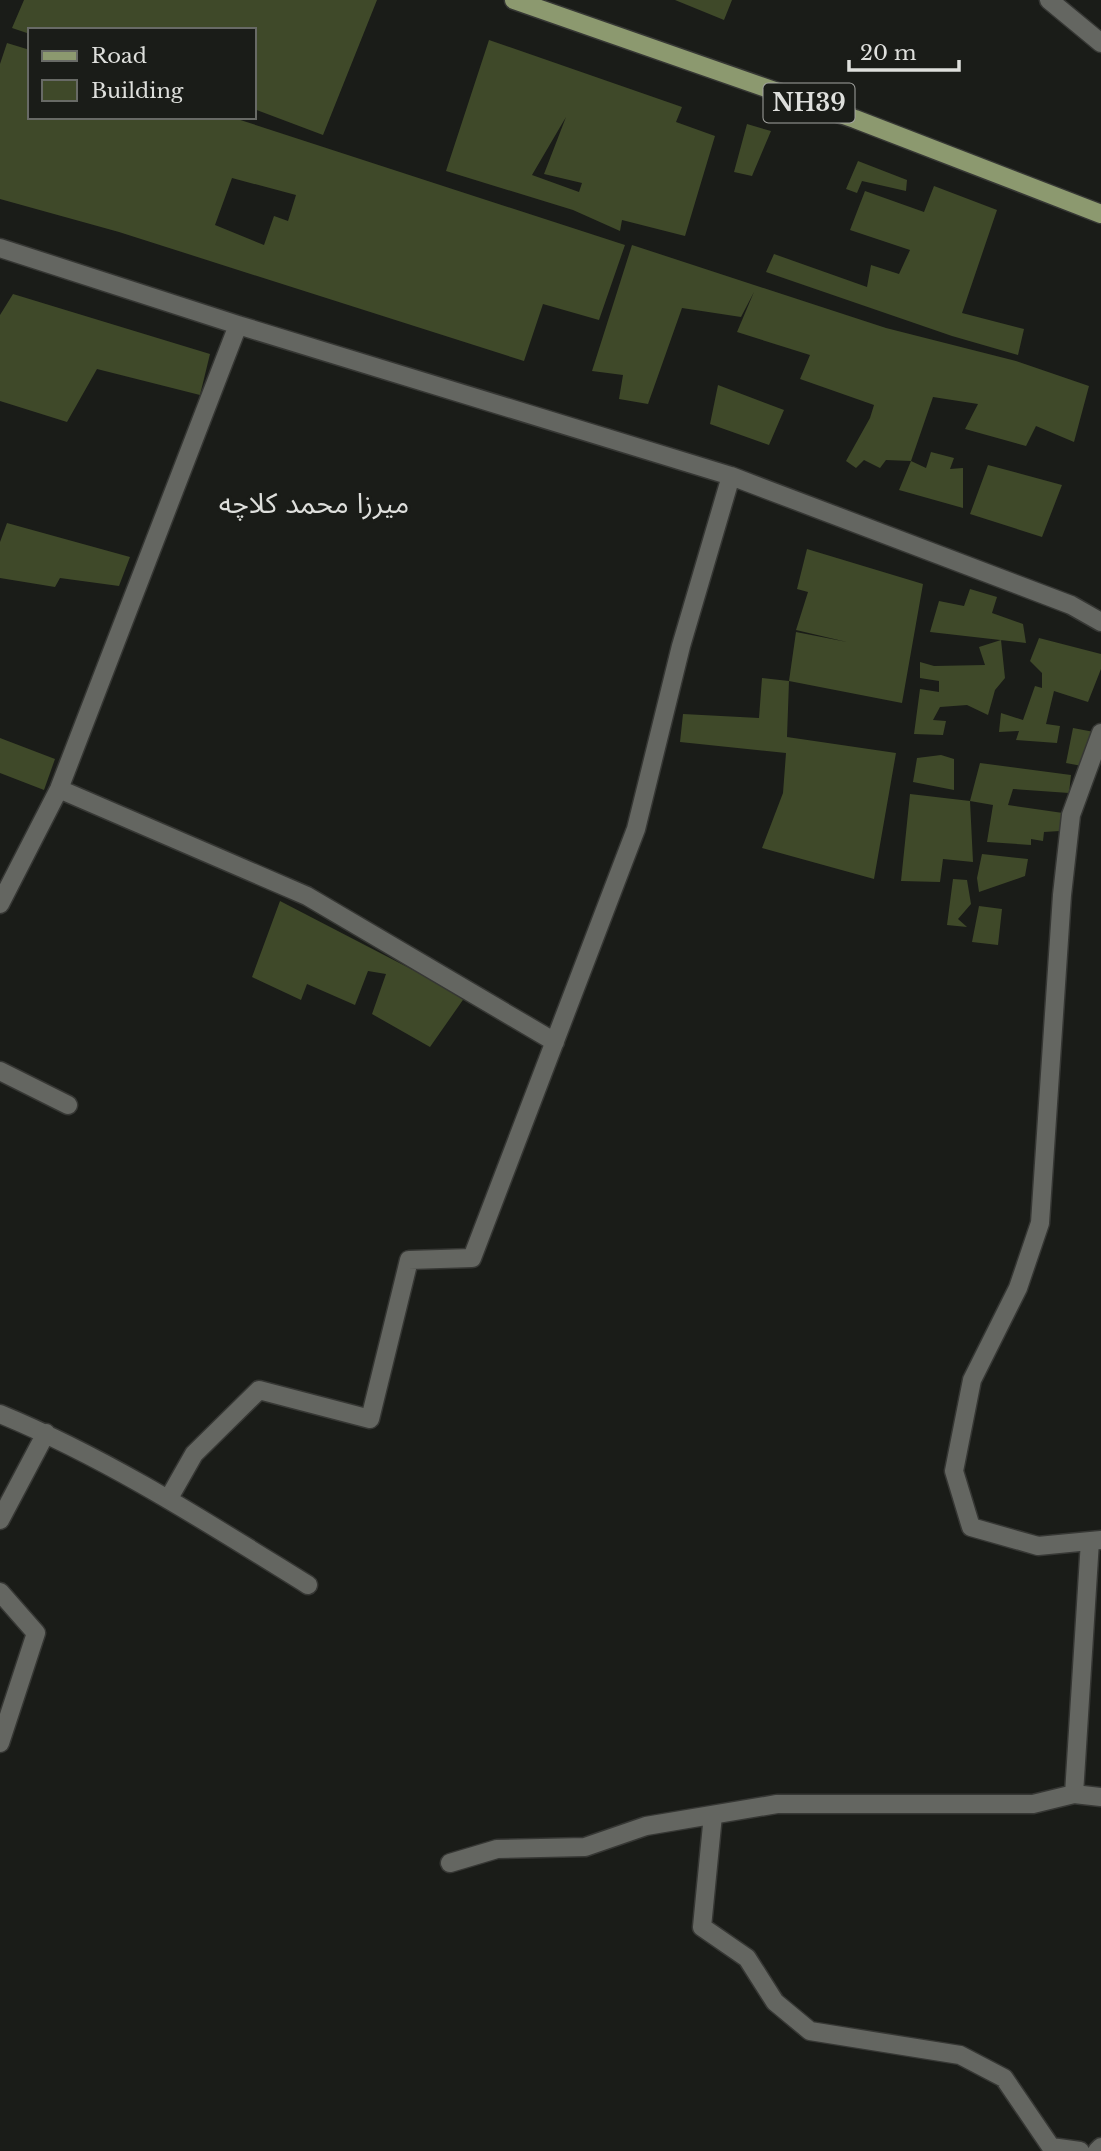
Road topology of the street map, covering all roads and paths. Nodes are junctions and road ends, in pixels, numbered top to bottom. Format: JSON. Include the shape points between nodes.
{"nodes":[{"id":1,"x":514,"y":0,"type":"edge"},
{"id":2,"x":1049,"y":0,"type":"edge"},
{"id":3,"x":1101,"y":43,"type":"edge"},
{"id":4,"x":1101,"y":214,"type":"edge"},
{"id":5,"x":0,"y":248,"type":"edge"},
{"id":6,"x":238,"y":325,"type":"junction"},
{"id":7,"x":731,"y":476,"type":"junction"},
{"id":8,"x":1101,"y":622,"type":"edge"},
{"id":9,"x":1101,"y":733,"type":"edge"},
{"id":10,"x":59,"y":789,"type":"junction"},
{"id":11,"x":0,"y":904,"type":"edge"},
{"id":12,"x":555,"y":1042,"type":"junction"},
{"id":13,"x":0,"y":1071,"type":"edge"},
{"id":14,"x":68,"y":1105,"type":"dead end"},
{"id":15,"x":0,"y":1414,"type":"edge"},
{"id":16,"x":46,"y":1433,"type":"junction"},
{"id":17,"x":169,"y":1498,"type":"junction"},
{"id":18,"x":0,"y":1520,"type":"edge"},
{"id":19,"x":1096,"y":1540,"type":"edge"},
{"id":20,"x":308,"y":1585,"type":"dead end"},
{"id":21,"x":0,"y":1591,"type":"edge"},
{"id":22,"x":0,"y":1743,"type":"edge"},
{"id":23,"x":1074,"y":1794,"type":"junction"},
{"id":24,"x":1101,"y":1797,"type":"edge"},
{"id":25,"x":713,"y":1815,"type":"junction"},
{"id":26,"x":450,"y":1863,"type":"dead end"},
{"id":27,"x":1101,"y":2147,"type":"edge"},
{"id":28,"x":1080,"y":2151,"type":"edge"},
{"id":29,"x":1097,"y":2151,"type":"edge"}],
"edges":[{"from":1,"to":4,"type":"main road","number":"NH39","via":[[855,119]]},
{"from":2,"to":3,"type":"street"},
{"from":5,"to":6,"type":"street"},
{"from":6,"to":7,"type":"street"},
{"from":6,"to":10,"type":"street"},
{"from":7,"to":8,"type":"street","via":[[1071,605]]},
{"from":7,"to":12,"type":"street","via":[[681,646],[636,830]]},
{"from":9,"to":19,"type":"street","via":[[1071,815],[1040,1223],[1018,1288],[972,1380],[954,1472],[971,1527],[1038,1546]]},
{"from":10,"to":11,"type":"street"},
{"from":10,"to":12,"type":"street","via":[[307,897]]},
{"from":12,"to":17,"type":"street","via":[[472,1258],[409,1259],[370,1419],[258,1390],[194,1454]]},
{"from":13,"to":14,"type":"street"},
{"from":15,"to":16,"type":"street"},
{"from":16,"to":17,"type":"street"},
{"from":16,"to":18,"type":"street"},
{"from":17,"to":20,"type":"street"},
{"from":19,"to":23,"type":"street"},
{"from":21,"to":22,"type":"street","via":[[36,1633]]},
{"from":23,"to":24,"type":"street"},
{"from":23,"to":25,"type":"street","via":[[1033,1804],[777,1804]]},
{"from":25,"to":26,"type":"street","via":[[646,1826],[586,1847],[497,1849]]},
{"from":25,"to":28,"type":"street","via":[[702,1927],[747,1958],[775,2002],[810,2031],[960,2055],[1004,2078],[1051,2147]]},
{"from":27,"to":29,"type":"street"}]}
